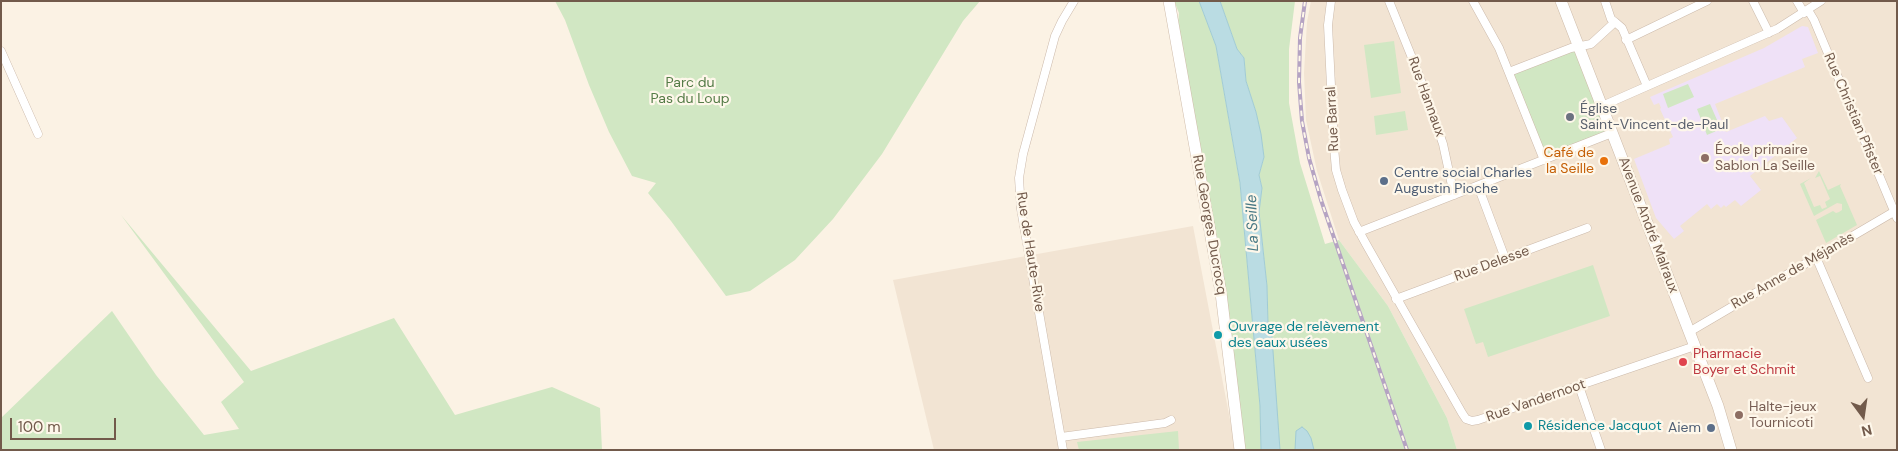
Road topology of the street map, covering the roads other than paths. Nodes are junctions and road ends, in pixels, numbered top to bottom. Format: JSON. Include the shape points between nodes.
{"nodes":[{"id":1,"x":1074,"y":1,"type":"edge"},
{"id":2,"x":1169,"y":1,"type":"edge"},
{"id":3,"x":1331,"y":1,"type":"edge"},
{"id":4,"x":1389,"y":1,"type":"edge"},
{"id":5,"x":1473,"y":1,"type":"edge"},
{"id":6,"x":1561,"y":1,"type":"edge"},
{"id":7,"x":1605,"y":1,"type":"edge"},
{"id":8,"x":1707,"y":1,"type":"edge"},
{"id":9,"x":1753,"y":1,"type":"edge"},
{"id":10,"x":1797,"y":1,"type":"edge"},
{"id":11,"x":1821,"y":1,"type":"edge"},
{"id":12,"x":1806,"y":12,"type":"junction"},
{"id":13,"x":1615,"y":22,"type":"junction"},
{"id":14,"x":1769,"y":33,"type":"junction"},
{"id":15,"x":1626,"y":40,"type":"junction"},
{"id":16,"x":1579,"y":47,"type":"junction"},
{"id":17,"x":1,"y":51,"type":"edge"},
{"id":18,"x":1510,"y":72,"type":"junction"},
{"id":19,"x":1647,"y":86,"type":"junction"},
{"id":20,"x":1602,"y":106,"type":"junction"},
{"id":21,"x":1612,"y":133,"type":"junction"},
{"id":22,"x":38,"y":134,"type":"dead end"},
{"id":23,"x":1544,"y":160,"type":"junction"},
{"id":24,"x":1478,"y":186,"type":"junction"},
{"id":25,"x":1454,"y":195,"type":"junction"},
{"id":26,"x":1896,"y":213,"type":"edge"},
{"id":27,"x":1587,"y":228,"type":"dead end"},
{"id":28,"x":1359,"y":232,"type":"junction"},
{"id":29,"x":1505,"y":258,"type":"junction"},
{"id":30,"x":1816,"y":258,"type":"junction"},
{"id":31,"x":1396,"y":299,"type":"junction"},
{"id":32,"x":1689,"y":332,"type":"junction"},
{"id":33,"x":1695,"y":346,"type":"junction"},
{"id":34,"x":1868,"y":378,"type":"dead end"},
{"id":35,"x":1580,"y":386,"type":"junction"},
{"id":36,"x":1171,"y":420,"type":"dead end"},
{"id":37,"x":1061,"y":437,"type":"junction"},
{"id":38,"x":1063,"y":450,"type":"edge"},
{"id":39,"x":1240,"y":450,"type":"edge"},
{"id":40,"x":1601,"y":450,"type":"edge"},
{"id":41,"x":1731,"y":450,"type":"edge"}],
"edges":[{"from":1,"to":37,"type":"street","name":"Rue de Haute-Rive","via":[[1055,36],[1019,178],[1021,209]]},
{"from":2,"to":39,"type":"main road","name":"Rue Georges Ducrocq","via":[[1218,276]]},
{"from":3,"to":28,"type":"street","name":"Rue Barral","via":[[1328,25],[1336,170]]},
{"from":4,"to":25,"type":"street","name":"Rue Hannaux","via":[[1443,144]]},
{"from":5,"to":18,"type":"street"},
{"from":6,"to":16,"type":"main road","name":"Avenue André Malraux"},
{"from":7,"to":13,"type":"street"},
{"from":8,"to":15,"type":"street"},
{"from":9,"to":14,"type":"street"},
{"from":10,"to":12,"type":"street","name":"Rue Christian Pfister"},
{"from":11,"to":12,"type":"street"},
{"from":12,"to":14,"type":"street"},
{"from":12,"to":26,"type":"street","name":"Rue Christian Pfister","via":[[1814,20]]},
{"from":13,"to":15,"type":"street","via":[[1622,28]]},
{"from":13,"to":16,"type":"street","via":[[1592,44]]},
{"from":14,"to":19,"type":"street"},
{"from":15,"to":19,"type":"street"},
{"from":16,"to":18,"type":"street"},
{"from":16,"to":20,"type":"main road","name":"Avenue André Malraux"},
{"from":17,"to":22,"type":"street"},
{"from":18,"to":23,"type":"street"},
{"from":19,"to":20,"type":"street"},
{"from":20,"to":21,"type":"main road","name":"Avenue André Malraux"},
{"from":21,"to":23,"type":"street"},
{"from":21,"to":32,"type":"main road","name":"Avenue André Malraux"},
{"from":23,"to":24,"type":"street"},
{"from":24,"to":25,"type":"street"},
{"from":24,"to":29,"type":"street"},
{"from":25,"to":28,"type":"street"},
{"from":26,"to":30,"type":"street","name":"Rue Anne de Méjanès"},
{"from":27,"to":29,"type":"street","name":"Rue Delesse"},
{"from":28,"to":31,"type":"street","name":"Rue Vandernoot"},
{"from":29,"to":31,"type":"street","name":"Rue Delesse"},
{"from":30,"to":32,"type":"street","name":"Rue Anne de Méjanès"},
{"from":30,"to":34,"type":"street"},
{"from":31,"to":35,"type":"street","name":"Rue Vandernoot","via":[[1466,419],[1478,420]]},
{"from":32,"to":33,"type":"main road","name":"Avenue André Malraux"},
{"from":33,"to":35,"type":"street","name":"Rue Vandernoot"},
{"from":33,"to":41,"type":"main road","name":"Avenue André Malraux"},
{"from":35,"to":40,"type":"street"},
{"from":36,"to":37,"type":"street","via":[[1165,424]]},
{"from":37,"to":38,"type":"street","name":"Rue de Haute-Rive"}]}
